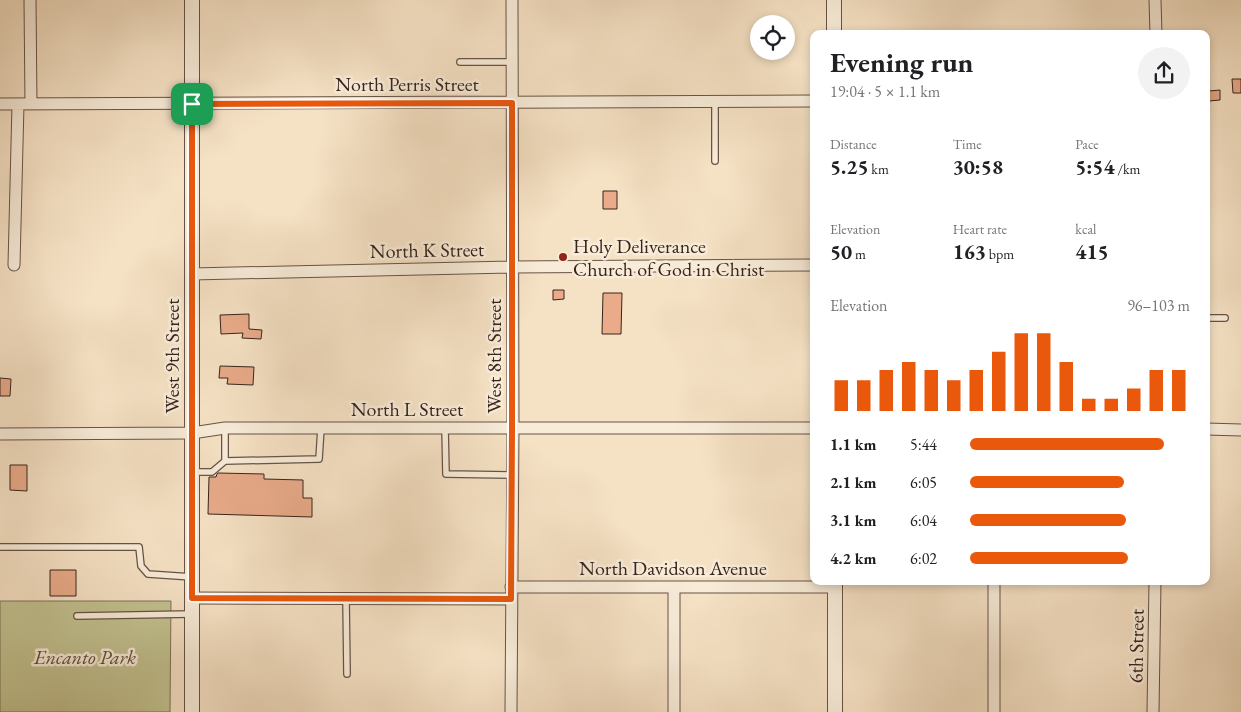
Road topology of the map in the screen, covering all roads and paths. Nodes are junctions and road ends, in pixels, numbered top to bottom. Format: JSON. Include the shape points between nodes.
{"nodes":[{"id":1,"x":30,"y":0,"type":"edge"},
{"id":2,"x":192,"y":0,"type":"edge"},
{"id":3,"x":512,"y":0,"type":"edge"},
{"id":4,"x":834,"y":0,"type":"edge"},
{"id":5,"x":1156,"y":0,"type":"edge"},
{"id":6,"x":834,"y":30,"type":"edge"},
{"id":7,"x":1156,"y":30,"type":"edge"},
{"id":8,"x":460,"y":62,"type":"dead end"},
{"id":9,"x":512,"y":62,"type":"junction"},
{"id":10,"x":810,"y":101,"type":"edge"},
{"id":11,"x":714,"y":102,"type":"junction"},
{"id":12,"x":512,"y":103,"type":"junction"},
{"id":13,"x":0,"y":104,"type":"edge"},
{"id":14,"x":18,"y":104,"type":"junction"},
{"id":15,"x":31,"y":104,"type":"junction"},
{"id":16,"x":192,"y":104,"type":"junction"},
{"id":17,"x":715,"y":162,"type":"dead end"},
{"id":18,"x":14,"y":265,"type":"dead end"},
{"id":19,"x":810,"y":265,"type":"edge"},
{"id":20,"x":512,"y":267,"type":"junction"},
{"id":21,"x":192,"y":274,"type":"junction"},
{"id":22,"x":1210,"y":318,"type":"edge"},
{"id":23,"x":1225,"y":318,"type":"dead end"},
{"id":24,"x":225,"y":428,"type":"junction"},
{"id":25,"x":320,"y":428,"type":"junction"},
{"id":26,"x":445,"y":428,"type":"junction"},
{"id":27,"x":512,"y":428,"type":"junction"},
{"id":28,"x":810,"y":428,"type":"edge"},
{"id":29,"x":1210,"y":430,"type":"edge"},
{"id":30,"x":1241,"y":430,"type":"edge"},
{"id":31,"x":192,"y":433,"type":"junction"},
{"id":32,"x":0,"y":434,"type":"edge"},
{"id":33,"x":225,"y":461,"type":"junction"},
{"id":34,"x":192,"y":472,"type":"junction"},
{"id":35,"x":512,"y":475,"type":"junction"},
{"id":36,"x":0,"y":547,"type":"edge"},
{"id":37,"x":192,"y":577,"type":"junction"},
{"id":38,"x":810,"y":584,"type":"edge"},
{"id":39,"x":835,"y":585,"type":"edge"},
{"id":40,"x":994,"y":585,"type":"edge"},
{"id":41,"x":1155,"y":585,"type":"edge"},
{"id":42,"x":511,"y":587,"type":"junction"},
{"id":43,"x":674,"y":587,"type":"junction"},
{"id":44,"x":192,"y":598,"type":"junction"},
{"id":45,"x":346,"y":598,"type":"junction"},
{"id":46,"x":511,"y":599,"type":"junction"},
{"id":47,"x":192,"y":614,"type":"junction"},
{"id":48,"x":77,"y":616,"type":"dead end"},
{"id":49,"x":347,"y":674,"type":"dead end"},
{"id":50,"x":192,"y":712,"type":"edge"},
{"id":51,"x":511,"y":712,"type":"edge"},
{"id":52,"x":674,"y":712,"type":"edge"},
{"id":53,"x":835,"y":712,"type":"edge"},
{"id":54,"x":994,"y":712,"type":"edge"},
{"id":55,"x":1153,"y":712,"type":"edge"}],
"edges":[{"from":1,"to":15,"type":"street"},
{"from":2,"to":16,"type":"street","name":"West 9th Street"},
{"from":3,"to":9,"type":"street","name":"West 8th Street"},
{"from":4,"to":6,"type":"street"},
{"from":5,"to":7,"type":"street"},
{"from":8,"to":9,"type":"lane"},
{"from":9,"to":12,"type":"street","name":"West 8th Street"},
{"from":10,"to":11,"type":"street","name":"North Perris Street"},
{"from":11,"to":12,"type":"street","name":"North Perris Street"},
{"from":11,"to":17,"type":"lane"},
{"from":12,"to":16,"type":"street","name":"North Perris Street"},
{"from":12,"to":20,"type":"street","name":"West 8th Street"},
{"from":13,"to":14,"type":"street","name":"North Perris Street"},
{"from":14,"to":15,"type":"street","name":"North Perris Street"},
{"from":14,"to":18,"type":"street"},
{"from":15,"to":16,"type":"street","name":"North Perris Street"},
{"from":16,"to":21,"type":"street","name":"West 9th Street"},
{"from":19,"to":20,"type":"street","name":"North K Street"},
{"from":20,"to":21,"type":"street","name":"North K Street"},
{"from":20,"to":27,"type":"street","name":"West 8th Street"},
{"from":21,"to":31,"type":"street","name":"West 9th Street"},
{"from":22,"to":23,"type":"lane"},
{"from":24,"to":25,"type":"street","name":"North L Street"},
{"from":24,"to":31,"type":"street","name":"North L Street"},
{"from":24,"to":33,"type":"lane"},
{"from":25,"to":26,"type":"street","name":"North L Street"},
{"from":25,"to":33,"type":"lane","via":[[319,460]]},
{"from":26,"to":27,"type":"street","name":"North L Street"},
{"from":26,"to":35,"type":"lane","via":[[446,474]]},
{"from":27,"to":28,"type":"street","name":"North L Street"},
{"from":27,"to":35,"type":"street","name":"West 8th Street"},
{"from":29,"to":30,"type":"street"},
{"from":31,"to":32,"type":"street","name":"North L Street"},
{"from":31,"to":34,"type":"street","name":"West 9th Street"},
{"from":33,"to":34,"type":"lane","via":[[212,472]]},
{"from":34,"to":37,"type":"street","name":"West 9th Street"},
{"from":35,"to":42,"type":"street","name":"West 8th Street"},
{"from":36,"to":37,"type":"lane","via":[[139,547],[141,566],[148,574]]},
{"from":37,"to":44,"type":"street","name":"West 9th Street"},
{"from":38,"to":43,"type":"street","name":"North Davidson Avenue"},
{"from":39,"to":53,"type":"street"},
{"from":40,"to":54,"type":"street"},
{"from":41,"to":55,"type":"street","name":"6th Street"},
{"from":42,"to":43,"type":"street","name":"North Davidson Avenue"},
{"from":42,"to":46,"type":"street","name":"West 8th Street"},
{"from":43,"to":52,"type":"street"},
{"from":44,"to":45,"type":"street"},
{"from":44,"to":47,"type":"street","name":"West 9th Street"},
{"from":45,"to":46,"type":"street"},
{"from":45,"to":49,"type":"lane"},
{"from":46,"to":51,"type":"street","name":"West 8th Street"},
{"from":47,"to":48,"type":"lane"},
{"from":47,"to":50,"type":"street","name":"West 9th Street"}]}
